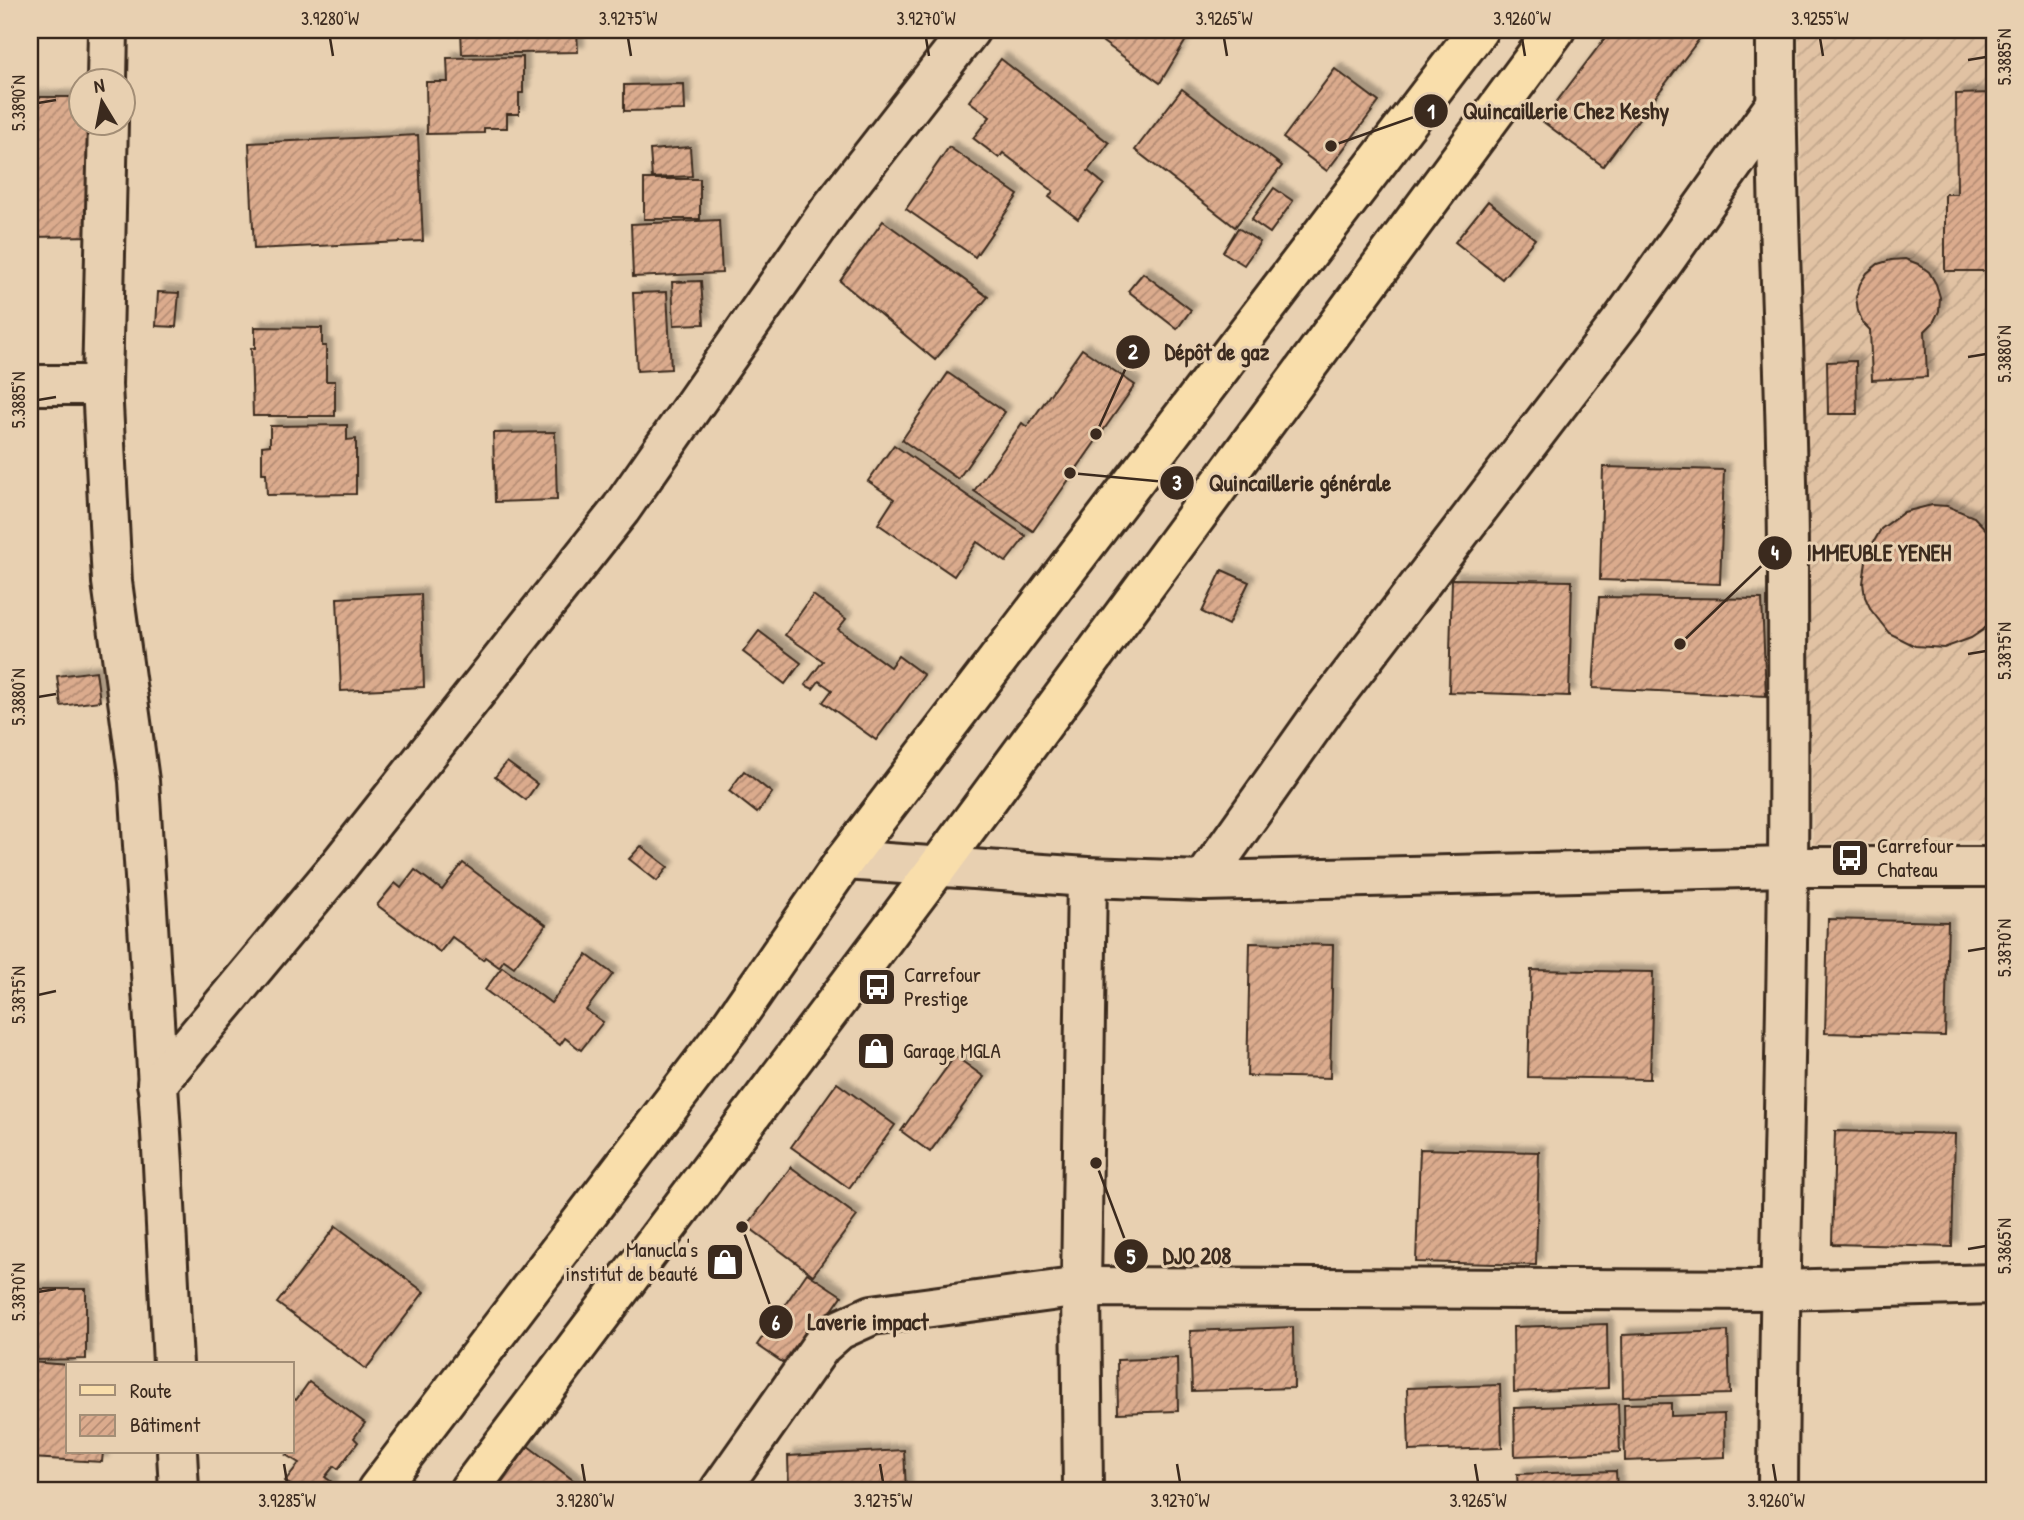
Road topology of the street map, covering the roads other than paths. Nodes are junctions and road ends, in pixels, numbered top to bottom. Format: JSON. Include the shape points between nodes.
{"nodes":[{"id":1,"x":108,"y":30,"type":"edge"},
{"id":2,"x":970,"y":30,"type":"edge"},
{"id":3,"x":1478,"y":30,"type":"edge"},
{"id":4,"x":1555,"y":30,"type":"edge"},
{"id":5,"x":1776,"y":30,"type":"edge"},
{"id":6,"x":107,"y":66,"type":"edge"},
{"id":7,"x":1776,"y":104,"type":"junction"},
{"id":8,"x":108,"y":136,"type":"edge"},
{"id":9,"x":30,"y":385,"type":"edge"},
{"id":10,"x":102,"y":385,"type":"junction"},
{"id":11,"x":845,"y":860,"type":"junction"},
{"id":12,"x":1788,"y":867,"type":"junction"},
{"id":13,"x":1994,"y":867,"type":"edge"},
{"id":14,"x":937,"y":868,"type":"junction"},
{"id":15,"x":1087,"y":877,"type":"junction"},
{"id":16,"x":1203,"y":881,"type":"junction"},
{"id":17,"x":157,"y":1084,"type":"junction"},
{"id":18,"x":1994,"y":1284,"type":"edge"},
{"id":19,"x":1081,"y":1287,"type":"junction"},
{"id":20,"x":1779,"y":1290,"type":"junction"},
{"id":21,"x":173,"y":1362,"type":"edge"},
{"id":22,"x":177,"y":1454,"type":"edge"},
{"id":23,"x":178,"y":1490,"type":"edge"},
{"id":24,"x":377,"y":1490,"type":"edge"},
{"id":25,"x":469,"y":1490,"type":"edge"},
{"id":26,"x":720,"y":1490,"type":"edge"},
{"id":27,"x":1083,"y":1490,"type":"edge"},
{"id":28,"x":1778,"y":1490,"type":"edge"}],
"edges":[{"from":1,"to":6,"type":"street"},
{"from":2,"to":17,"type":"street","via":[[832,207],[621,509],[333,873]]},
{"from":3,"to":11,"type":"main road"},
{"from":4,"to":14,"type":"main road"},
{"from":5,"to":7,"type":"street"},
{"from":7,"to":12,"type":"street","via":[[1787,423]]},
{"from":7,"to":16,"type":"street","via":[[1623,319],[1324,710]]},
{"from":8,"to":10,"type":"street"},
{"from":9,"to":10,"type":"street"},
{"from":10,"to":17,"type":"street","via":[[112,582],[139,780]]},
{"from":11,"to":14,"type":"street"},
{"from":11,"to":24,"type":"main road","via":[[729,1028]]},
{"from":12,"to":13,"type":"street"},
{"from":12,"to":16,"type":"street"},
{"from":12,"to":20,"type":"street"},
{"from":14,"to":15,"type":"street"},
{"from":14,"to":25,"type":"main road"},
{"from":15,"to":16,"type":"street"},
{"from":15,"to":19,"type":"street"},
{"from":17,"to":21,"type":"street"},
{"from":18,"to":20,"type":"street"},
{"from":19,"to":20,"type":"street"},
{"from":19,"to":26,"type":"street","via":[[872,1315],[839,1330],[821,1346]]},
{"from":19,"to":27,"type":"street"},
{"from":20,"to":28,"type":"street"},
{"from":22,"to":23,"type":"street"}]}
